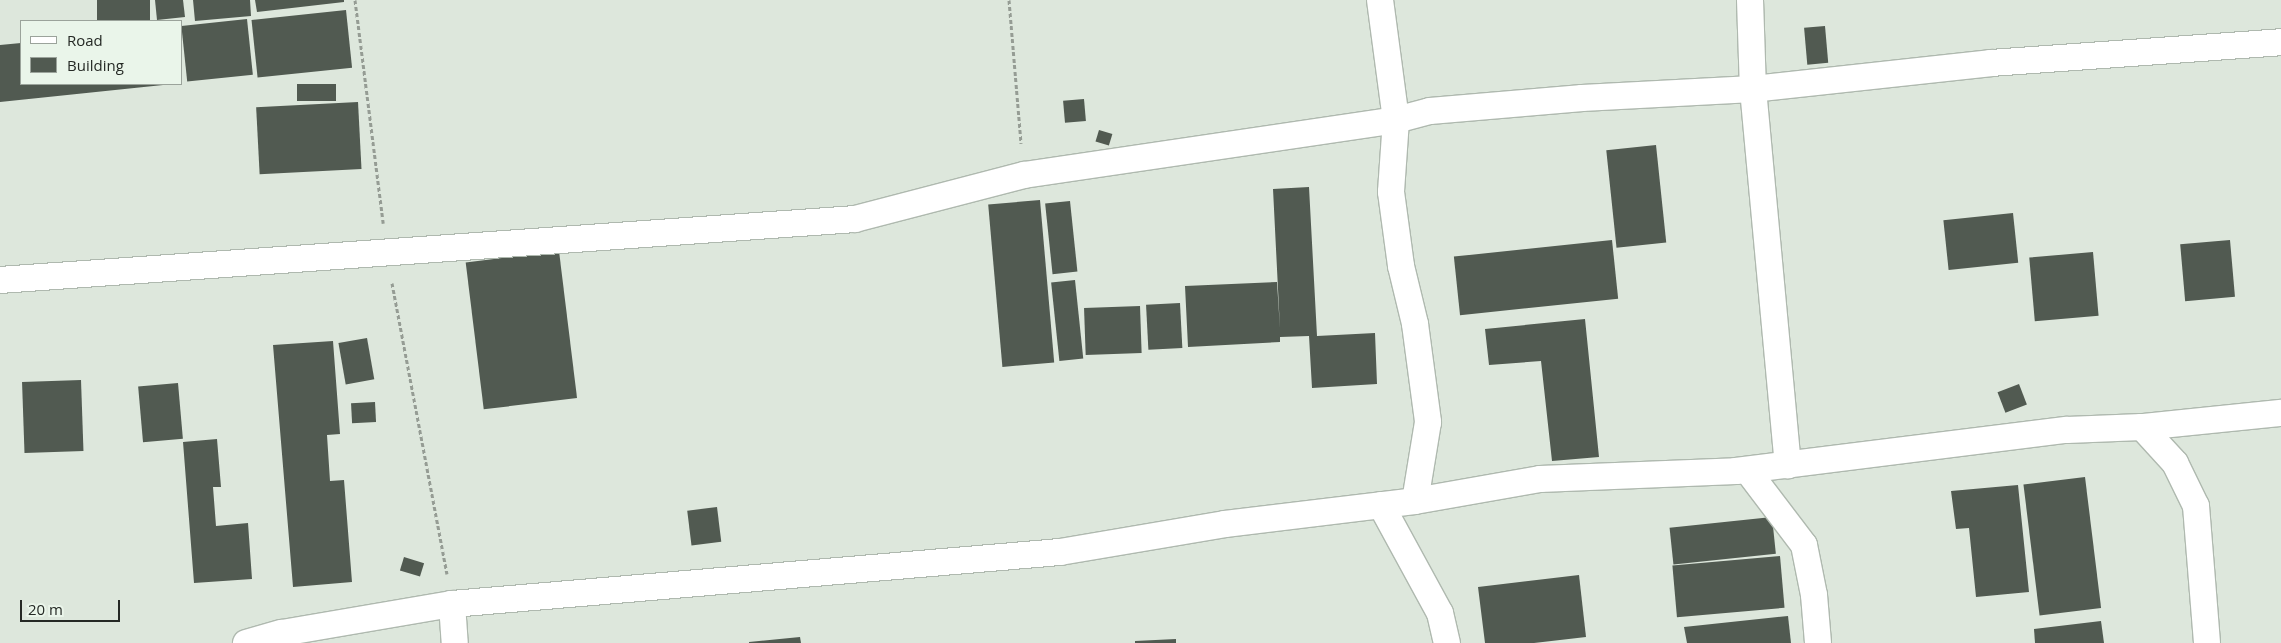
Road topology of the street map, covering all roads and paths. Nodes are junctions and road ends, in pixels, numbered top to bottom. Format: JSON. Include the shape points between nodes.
{"nodes":[{"id":1,"x":356,"y":0,"type":"edge"},
{"id":2,"x":1009,"y":0,"type":"edge"},
{"id":3,"x":1380,"y":0,"type":"edge"},
{"id":4,"x":1750,"y":0,"type":"edge"},
{"id":5,"x":2281,"y":42,"type":"edge"},
{"id":6,"x":1753,"y":89,"type":"junction"},
{"id":7,"x":1396,"y":120,"type":"junction"},
{"id":8,"x":1024,"y":175,"type":"junction"},
{"id":9,"x":386,"y":252,"type":"junction"},
{"id":10,"x":0,"y":280,"type":"edge"},
{"id":11,"x":2281,"y":414,"type":"edge"},
{"id":12,"x":2142,"y":427,"type":"junction"},
{"id":13,"x":1788,"y":465,"type":"junction"},
{"id":14,"x":1747,"y":470,"type":"junction"},
{"id":15,"x":1415,"y":501,"type":"junction"},
{"id":16,"x":1382,"y":505,"type":"junction"},
{"id":17,"x":452,"y":604,"type":"junction"},
{"id":18,"x":246,"y":643,"type":"edge"},
{"id":19,"x":455,"y":643,"type":"edge"},
{"id":20,"x":1447,"y":643,"type":"edge"},
{"id":21,"x":1818,"y":643,"type":"edge"},
{"id":22,"x":2207,"y":643,"type":"edge"}],
"edges":[{"from":1,"to":9,"type":"path"},
{"from":2,"to":8,"type":"path"},
{"from":3,"to":7,"type":"street"},
{"from":4,"to":6,"type":"street"},
{"from":5,"to":6,"type":"street","via":[[1990,63]]},
{"from":6,"to":7,"type":"street","via":[[1582,98],[1430,111]]},
{"from":6,"to":13,"type":"street"},
{"from":7,"to":8,"type":"street"},
{"from":7,"to":15,"type":"street","via":[[1391,192],[1401,266],[1416,324],[1428,422]]},
{"from":8,"to":9,"type":"street","via":[[855,219]]},
{"from":9,"to":10,"type":"street"},
{"from":9,"to":17,"type":"path"},
{"from":11,"to":12,"type":"street"},
{"from":12,"to":13,"type":"street","via":[[2067,430]]},
{"from":12,"to":22,"type":"street","via":[[2175,463],[2196,506]]},
{"from":13,"to":14,"type":"street"},
{"from":14,"to":15,"type":"street","via":[[1671,476],[1540,479]]},
{"from":14,"to":21,"type":"street","via":[[1804,545],[1814,595]]},
{"from":15,"to":16,"type":"street"},
{"from":16,"to":17,"type":"street","via":[[1225,524],[1060,552]]},
{"from":16,"to":20,"type":"street","via":[[1440,613]]},
{"from":17,"to":18,"type":"street","via":[[282,633]]},
{"from":17,"to":19,"type":"street"}]}
